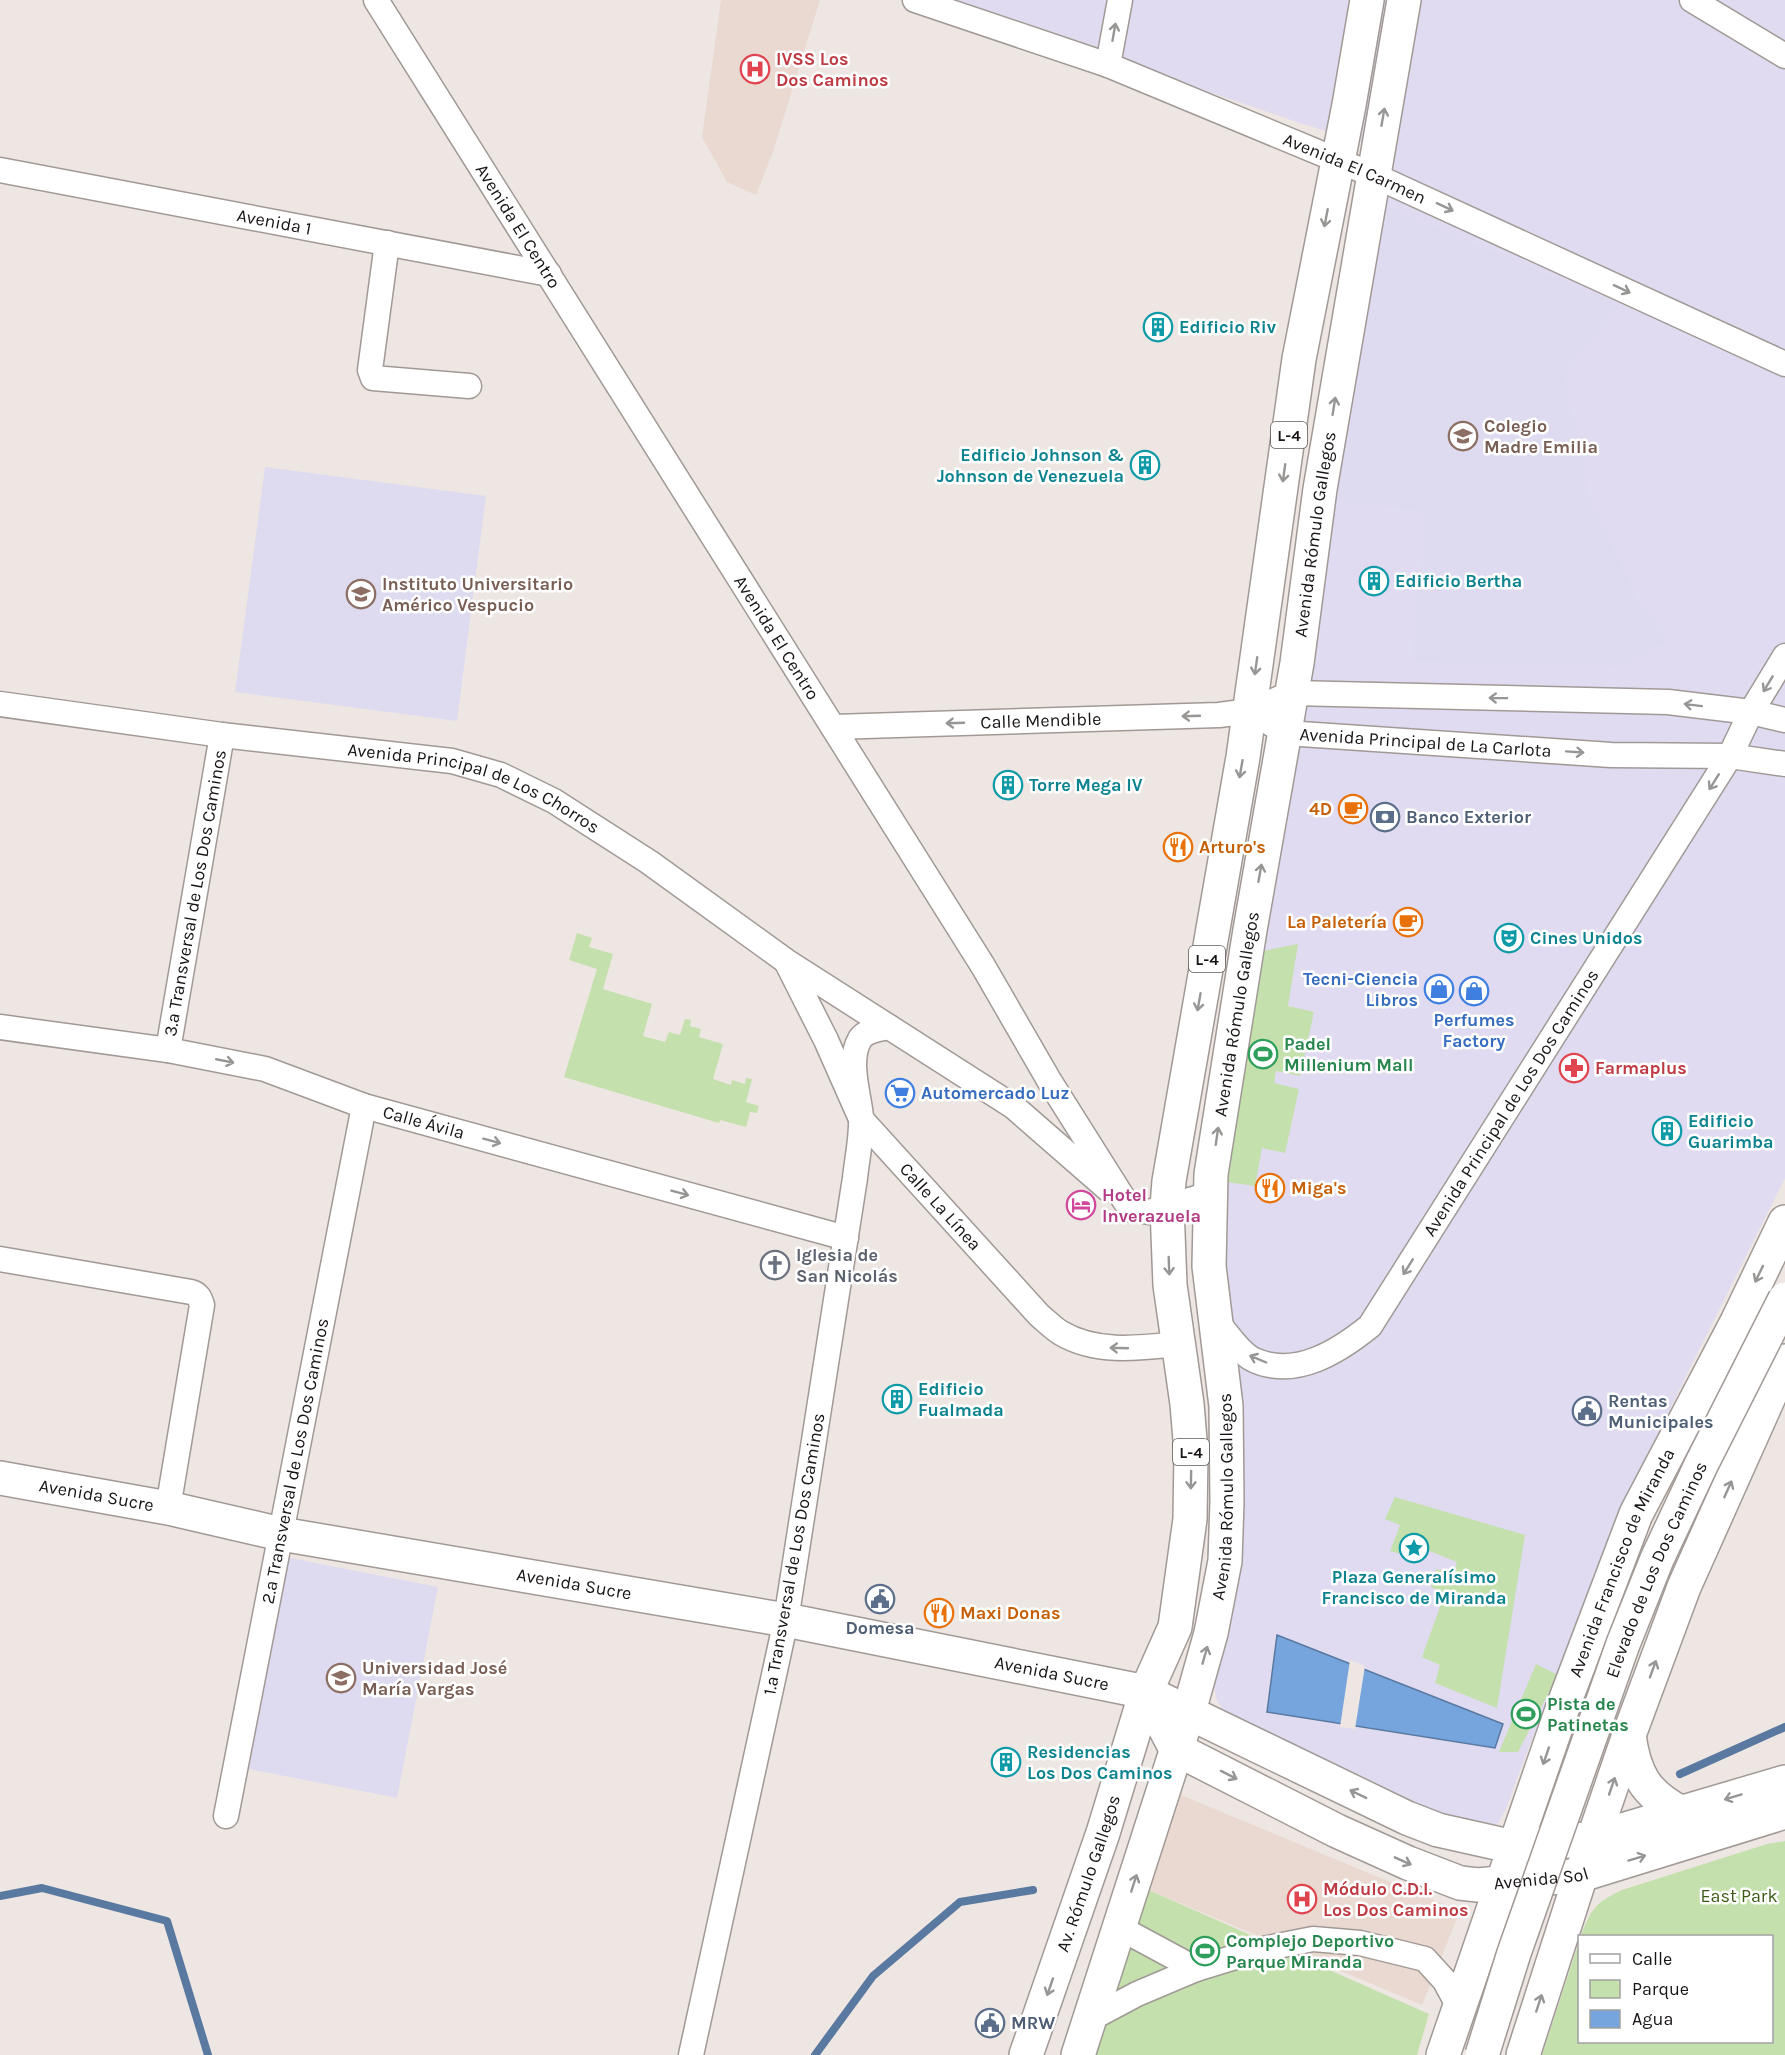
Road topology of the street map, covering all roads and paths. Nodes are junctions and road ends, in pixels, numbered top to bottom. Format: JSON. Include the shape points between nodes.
{"nodes":[{"id":1,"x":376,"y":0,"type":"edge"},
{"id":2,"x":915,"y":0,"type":"edge"},
{"id":3,"x":1120,"y":0,"type":"edge"},
{"id":4,"x":1367,"y":0,"type":"edge"},
{"id":5,"x":1404,"y":0,"type":"edge"},
{"id":6,"x":1692,"y":0,"type":"edge"},
{"id":7,"x":1785,"y":56,"type":"edge"},
{"id":8,"x":1108,"y":65,"type":"junction"},
{"id":9,"x":1337,"y":161,"type":"junction"},
{"id":10,"x":0,"y":170,"type":"edge"},
{"id":11,"x":1373,"y":175,"type":"junction"},
{"id":12,"x":387,"y":243,"type":"junction"},
{"id":13,"x":549,"y":274,"type":"junction"},
{"id":14,"x":1785,"y":364,"type":"edge"},
{"id":15,"x":469,"y":386,"type":"dead end"},
{"id":16,"x":1785,"y":656,"type":"edge"},
{"id":17,"x":1292,"y":693,"type":"junction"},
{"id":18,"x":0,"y":704,"type":"edge"},
{"id":19,"x":1250,"y":711,"type":"junction"},
{"id":20,"x":1751,"y":712,"type":"junction"},
{"id":21,"x":1785,"y":720,"type":"edge"},
{"id":22,"x":832,"y":727,"type":"junction"},
{"id":23,"x":1286,"y":733,"type":"junction"},
{"id":24,"x":222,"y":735,"type":"junction"},
{"id":25,"x":1730,"y":756,"type":"junction"},
{"id":26,"x":1785,"y":764,"type":"edge"},
{"id":27,"x":786,"y":961,"type":"junction"},
{"id":28,"x":0,"y":1027,"type":"edge"},
{"id":29,"x":889,"y":1027,"type":"junction"},
{"id":30,"x":168,"y":1050,"type":"junction"},
{"id":31,"x":1050,"y":1082,"type":"junction"},
{"id":32,"x":364,"y":1106,"type":"junction"},
{"id":33,"x":1014,"y":1107,"type":"junction"},
{"id":34,"x":861,"y":1119,"type":"junction"},
{"id":35,"x":1076,"y":1124,"type":"junction"},
{"id":36,"x":1059,"y":1146,"type":"junction"},
{"id":37,"x":1210,"y":1194,"type":"junction"},
{"id":38,"x":1167,"y":1207,"type":"junction"},
{"id":39,"x":1130,"y":1209,"type":"junction"},
{"id":40,"x":1785,"y":1222,"type":"edge"},
{"id":41,"x":846,"y":1238,"type":"junction"},
{"id":42,"x":0,"y":1259,"type":"edge"},
{"id":43,"x":1785,"y":1299,"type":"edge"},
{"id":44,"x":1214,"y":1317,"type":"junction"},
{"id":45,"x":1177,"y":1344,"type":"junction"},
{"id":46,"x":1785,"y":1361,"type":"edge"},
{"id":47,"x":0,"y":1478,"type":"edge"},
{"id":48,"x":168,"y":1508,"type":"junction"},
{"id":49,"x":281,"y":1534,"type":"junction"},
{"id":50,"x":786,"y":1620,"type":"junction"},
{"id":51,"x":1146,"y":1692,"type":"junction"},
{"id":52,"x":1565,"y":1701,"type":"junction"},
{"id":53,"x":1189,"y":1711,"type":"junction"},
{"id":54,"x":1631,"y":1730,"type":"junction"},
{"id":55,"x":1176,"y":1749,"type":"junction"},
{"id":56,"x":1785,"y":1782,"type":"edge"},
{"id":57,"x":1680,"y":1812,"type":"junction"},
{"id":58,"x":1785,"y":1812,"type":"edge"},
{"id":59,"x":226,"y":1816,"type":"dead end"},
{"id":60,"x":1595,"y":1838,"type":"junction"},
{"id":61,"x":1514,"y":1846,"type":"junction"},
{"id":62,"x":1581,"y":1875,"type":"junction"},
{"id":63,"x":1504,"y":1883,"type":"junction"},
{"id":64,"x":1120,"y":1928,"type":"junction"},
{"id":65,"x":1481,"y":1947,"type":"junction"},
{"id":66,"x":1556,"y":1952,"type":"junction"},
{"id":67,"x":1196,"y":1969,"type":"junction"},
{"id":68,"x":1459,"y":2007,"type":"junction"},
{"id":69,"x":1090,"y":2019,"type":"junction"},
{"id":70,"x":691,"y":2055,"type":"edge"},
{"id":71,"x":1026,"y":2055,"type":"edge"},
{"id":72,"x":1078,"y":2055,"type":"edge"},
{"id":73,"x":1443,"y":2055,"type":"edge"},
{"id":74,"x":1482,"y":2055,"type":"edge"},
{"id":75,"x":1523,"y":2055,"type":"edge"}],
"edges":[{"from":1,"to":13,"type":"street","name":"Avenida El Centro"},
{"from":2,"to":8,"type":"street","name":"Avenida El Carmen"},
{"from":8,"to":3,"type":"street","one_way":true},
{"from":4,"to":9,"type":"main road","name":"Avenida Rómulo Gallegos","number":"L-4"},
{"from":11,"to":5,"type":"main road","name":"Avenida Rómulo Gallegos","number":"L-4","one_way":true},
{"from":6,"to":7,"type":"street"},
{"from":8,"to":9,"type":"street","name":"Avenida El Carmen"},
{"from":9,"to":11,"type":"street","name":"Avenida El Carmen"},
{"from":9,"to":19,"type":"main road","name":"Avenida Rómulo Gallegos","number":"L-4","one_way":true,"via":[[1299,359]]},
{"from":10,"to":12,"type":"street","name":"Avenida 1"},
{"from":11,"to":14,"type":"street","name":"Avenida El Carmen","one_way":true},
{"from":17,"to":11,"type":"main road","name":"Avenida Rómulo Gallegos","number":"L-4","one_way":true,"via":[[1320,489]]},
{"from":12,"to":13,"type":"street","name":"Avenida 1"},
{"from":12,"to":15,"type":"street","via":[[371,374],[374,378]]},
{"from":13,"to":22,"type":"street","name":"Avenida El Centro"},
{"from":16,"to":20,"type":"street","name":"Avenida Principal de Los Dos Caminos","one_way":true},
{"from":17,"to":19,"type":"street"},
{"from":20,"to":17,"type":"street","one_way":true,"via":[[1668,702]]},
{"from":17,"to":23,"type":"main road","name":"Avenida Rómulo Gallegos","number":"L-4"},
{"from":18,"to":24,"type":"street","name":"Avenida Principal de Los Chorros"},
{"from":19,"to":22,"type":"street","name":"Calle Mendible","one_way":true,"via":[[1208,716]]},
{"from":19,"to":23,"type":"street","name":"Avenida Principal de La Carlota"},
{"from":19,"to":38,"type":"main road","name":"Avenida Rómulo Gallegos","number":"L-4","one_way":true},
{"from":20,"to":21,"type":"street"},
{"from":20,"to":25,"type":"street","name":"Avenida Principal de Los Dos Caminos"},
{"from":22,"to":31,"type":"street","name":"Avenida El Centro","via":[[983,966]]},
{"from":23,"to":25,"type":"street","name":"Avenida Principal de La Carlota","one_way":true,"via":[[1611,754]]},
{"from":37,"to":23,"type":"main road","name":"Avenida Rómulo Gallegos","number":"L-4","one_way":true,"via":[[1218,1124]]},
{"from":24,"to":27,"type":"street","name":"Avenida Principal de Los Chorros","via":[[452,761],[501,775],[554,801],[649,862]]},
{"from":24,"to":30,"type":"street","name":"3.ª Transversal de Los Dos Caminos"},
{"from":25,"to":26,"type":"street","name":"Avenida Principal de La Carlota"},
{"from":25,"to":44,"type":"street","name":"Avenida Principal de Los Dos Caminos","one_way":true,"via":[[1370,1326],[1319,1360],[1277,1366],[1253,1360]]},
{"from":27,"to":29,"type":"street","name":"Avenida Principal de Los Chorros"},
{"from":27,"to":34,"type":"street","name":"Calle La Línea"},
{"from":28,"to":30,"type":"street","name":"Calle Ávila"},
{"from":29,"to":33,"type":"street","name":"Avenida Principal de Los Chorros"},
{"from":29,"to":34,"type":"street","via":[[861,1037],[856,1049]]},
{"from":30,"to":32,"type":"street","name":"Calle Ávila","one_way":true,"via":[[265,1069]]},
{"from":31,"to":33,"type":"street","name":"Avenida Principal de Los Chorros","via":[[1052,1098],[1047,1109],[1034,1113]]},
{"from":31,"to":35,"type":"street","name":"Avenida El Centro"},
{"from":32,"to":41,"type":"street","name":"Calle Ávila","one_way":true},
{"from":32,"to":49,"type":"street","name":"2.ª Transversal de Los Dos Caminos"},
{"from":33,"to":36,"type":"street","name":"Avenida Principal de Los Chorros"},
{"from":34,"to":41,"type":"street","name":"1.ª Transversal de Los Dos Caminos"},
{"from":45,"to":34,"type":"street","name":"Calle La Línea","one_way":true,"via":[[1105,1347],[1062,1333],[1039,1315]]},
{"from":35,"to":36,"type":"street","via":[[1071,1140]]},
{"from":35,"to":39,"type":"street","name":"Avenida El Centro"},
{"from":36,"to":39,"type":"street","name":"Avenida Principal de Los Chorros"},
{"from":37,"to":38,"type":"street"},
{"from":37,"to":44,"type":"main road","name":"Avenida Rómulo Gallegos","number":"L-4","via":[[1209,1266]]},
{"from":38,"to":39,"type":"street","via":[[1149,1212]]},
{"from":38,"to":45,"type":"main road","name":"Avenida Rómulo Gallegos","number":"L-4","one_way":true},
{"from":40,"to":52,"type":"main road","name":"Avenida Francisco de Miranda","one_way":true,"via":[[1636,1514]]},
{"from":41,"to":50,"type":"street","name":"1.ª Transversal de Los Dos Caminos"},
{"from":42,"to":48,"type":"street","via":[[191,1292],[201,1298]]},
{"from":43,"to":74,"type":"main road","name":"Elevado de Los Dos Caminos","bridge":true,"via":[[1657,1559],[1623,1644]]},
{"from":53,"to":44,"type":"main road","name":"Avenida Rómulo Gallegos","number":"L-4","one_way":true,"via":[[1211,1633],[1225,1562],[1226,1406]]},
{"from":45,"to":51,"type":"main road","name":"Avenida Rómulo Gallegos","number":"L-4","one_way":true,"via":[[1191,1452],[1190,1519],[1175,1627]]},
{"from":54,"to":46,"type":"main road","one_way":true,"via":[[1684,1587]]},
{"from":47,"to":48,"type":"main road","name":"Avenida Sucre"},
{"from":48,"to":49,"type":"main road","name":"Avenida Sucre"},
{"from":49,"to":50,"type":"main road","name":"Avenida Sucre"},
{"from":49,"to":59,"type":"street","name":"2.ª Transversal de Los Dos Caminos"},
{"from":50,"to":51,"type":"main road","name":"Avenida Sucre"},
{"from":50,"to":70,"type":"street","name":"1.ª Transversal de Los Dos Caminos"},
{"from":51,"to":53,"type":"main road","name":"Avenida Sucre"},
{"from":51,"to":55,"type":"main road"},
{"from":51,"to":71,"type":"main road","name":"Av. Rómulo Gallegos","number":"L-4","one_way":true,"via":[[1103,1833]]},
{"from":52,"to":54,"type":"main road","via":[[1566,1731],[1583,1742]]},
{"from":52,"to":61,"type":"main road","name":"Avenida Francisco de Miranda","one_way":true},
{"from":53,"to":55,"type":"main road","name":"Avenida Rómulo Gallegos","number":"L-4"},
{"from":61,"to":53,"type":"main road","name":"Avenida Sol","one_way":true,"via":[[1438,1830],[1407,1818]]},
{"from":54,"to":57,"type":"main road","via":[[1632,1757],[1640,1777],[1651,1792]]},
{"from":60,"to":54,"type":"main road","one_way":true},
{"from":55,"to":63,"type":"main road","name":"Avenida Sol","one_way":true,"via":[[1408,1863],[1460,1883]]},
{"from":64,"to":55,"type":"main road","name":"Avenida Rómulo Gallegos","number":"L-4","one_way":true},
{"from":56,"to":57,"type":"main road","name":"Avenida Sol","one_way":true},
{"from":57,"to":60,"type":"main road","name":"Avenida Sol"},
{"from":62,"to":58,"type":"main road","name":"Avenida Sol","one_way":true},
{"from":60,"to":61,"type":"main road","name":"Avenida Sol"},
{"from":60,"to":62,"type":"main road"},
{"from":61,"to":63,"type":"main road","name":"Avenida Francisco de Miranda"},
{"from":62,"to":63,"type":"main road","name":"Avenida Sol"},
{"from":62,"to":66,"type":"main road"},
{"from":63,"to":65,"type":"main road","name":"Avenida Francisco de Miranda"},
{"from":64,"to":67,"type":"street"},
{"from":64,"to":69,"type":"main road","name":"Avenida Rómulo Gallegos","number":"L-4"},
{"from":65,"to":66,"type":"main road","via":[[1492,1919],[1508,1901],[1517,1899],[1535,1906]]},
{"from":65,"to":68,"type":"main road","name":"Avenida Francisco de Miranda"},
{"from":75,"to":66,"type":"main road","one_way":true},
{"from":67,"to":68,"type":"street","via":[[1258,1950],[1313,1939],[1360,1943],[1425,1959],[1445,1982]]},
{"from":67,"to":69,"type":"street"},
{"from":68,"to":73,"type":"main road","name":"Avenida Francisco de Miranda"},
{"from":69,"to":72,"type":"main road","number":"L-4"}]}
